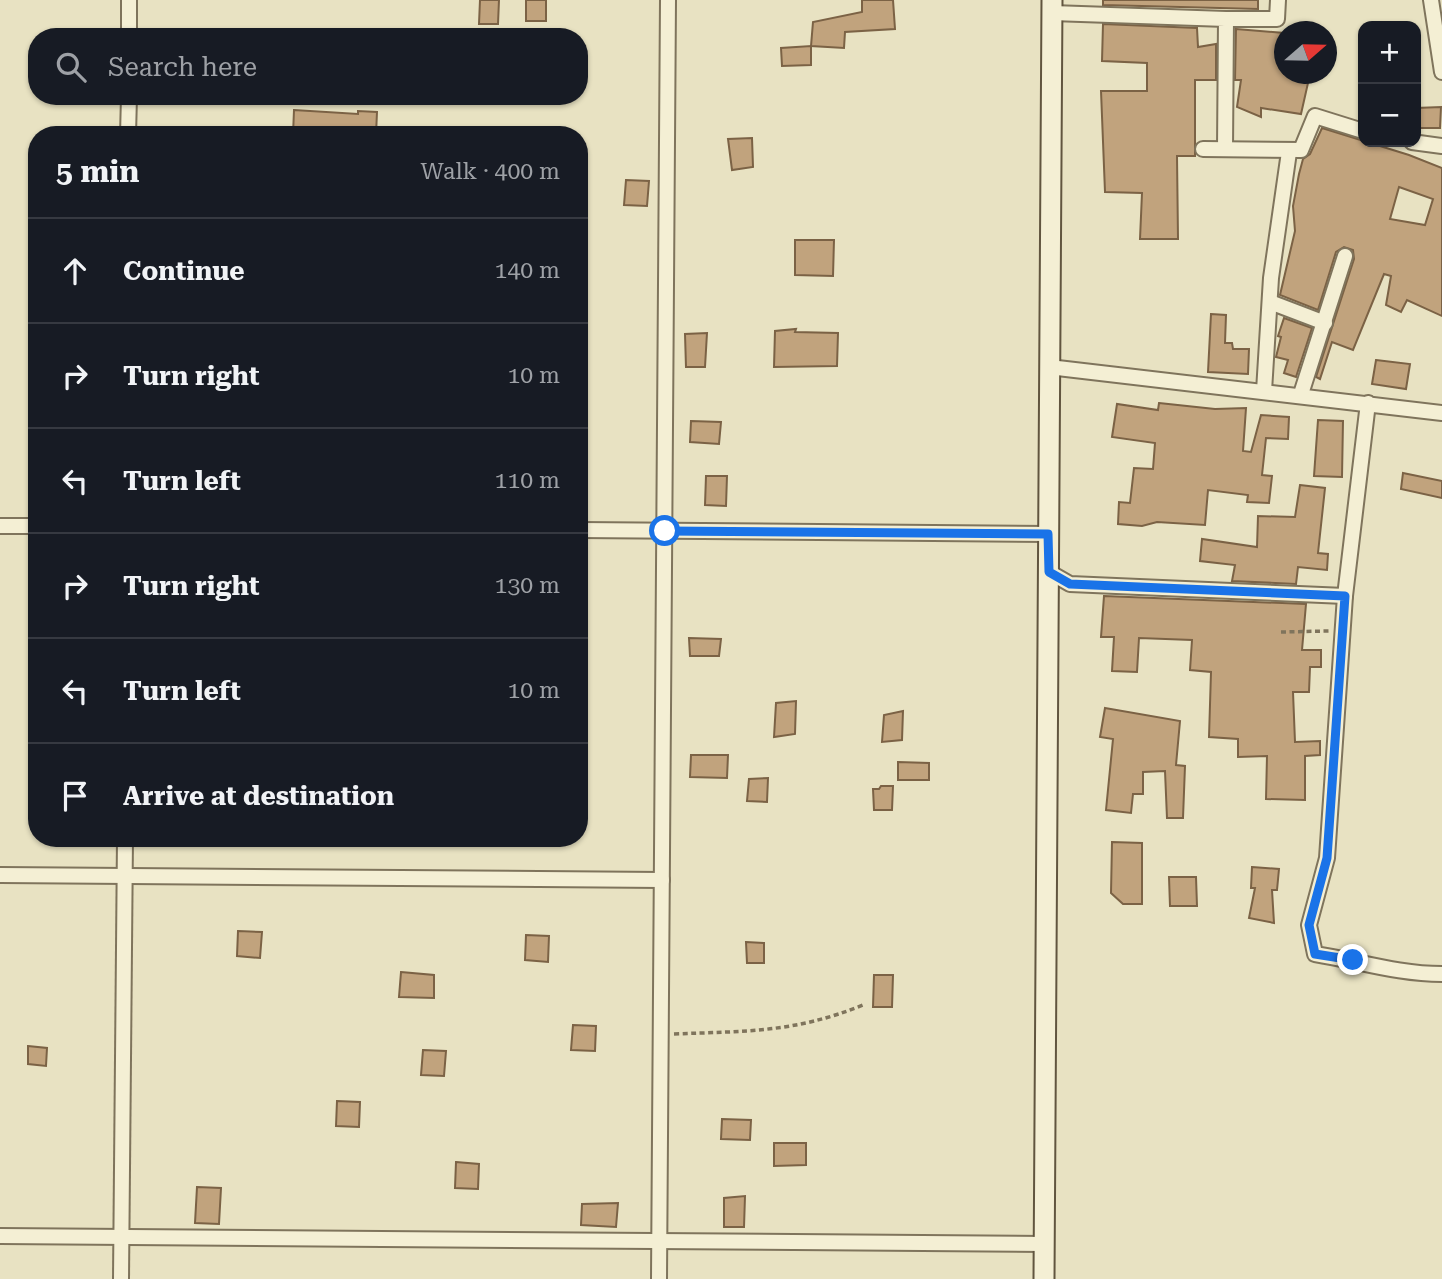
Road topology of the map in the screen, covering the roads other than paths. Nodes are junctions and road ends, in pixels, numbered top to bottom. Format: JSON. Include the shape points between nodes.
{"nodes":[{"id":1,"x":129,"y":0,"type":"edge"},
{"id":2,"x":668,"y":0,"type":"edge"},
{"id":3,"x":1279,"y":0,"type":"edge"},
{"id":4,"x":1431,"y":0,"type":"edge"},
{"id":5,"x":1052,"y":6,"type":"edge"},
{"id":6,"x":1226,"y":19,"type":"junction"},
{"id":7,"x":129,"y":28,"type":"edge"},
{"id":8,"x":1442,"y":72,"type":"edge"},
{"id":9,"x":128,"y":105,"type":"edge"},
{"id":10,"x":128,"y":126,"type":"edge"},
{"id":11,"x":1358,"y":129,"type":"edge"},
{"id":12,"x":1421,"y":143,"type":"edge"},
{"id":13,"x":1442,"y":146,"type":"edge"},
{"id":14,"x":1203,"y":149,"type":"dead end"},
{"id":15,"x":1225,"y":149,"type":"junction"},
{"id":16,"x":1289,"y":152,"type":"junction"},
{"id":17,"x":1345,"y":256,"type":"dead end"},
{"id":18,"x":1270,"y":302,"type":"junction"},
{"id":19,"x":1325,"y":323,"type":"junction"},
{"id":20,"x":1049,"y":367,"type":"junction"},
{"id":21,"x":1264,"y":391,"type":"junction"},
{"id":22,"x":1301,"y":394,"type":"junction"},
{"id":23,"x":1368,"y":403,"type":"junction"},
{"id":24,"x":1442,"y":413,"type":"edge"},
{"id":25,"x":0,"y":526,"type":"edge"},
{"id":26,"x":28,"y":526,"type":"edge"},
{"id":27,"x":588,"y":530,"type":"edge"},
{"id":28,"x":665,"y":531,"type":"junction"},
{"id":29,"x":1048,"y":534,"type":"junction"},
{"id":30,"x":1049,"y":572,"type":"junction"},
{"id":31,"x":1345,"y":596,"type":"junction"},
{"id":32,"x":125,"y":847,"type":"edge"},
{"id":33,"x":0,"y":875,"type":"edge"},
{"id":34,"x":125,"y":876,"type":"junction"},
{"id":35,"x":662,"y":880,"type":"junction"},
{"id":36,"x":1442,"y":974,"type":"edge"},
{"id":37,"x":0,"y":1236,"type":"edge"},
{"id":38,"x":122,"y":1237,"type":"junction"},
{"id":39,"x":660,"y":1241,"type":"junction"},
{"id":40,"x":1044,"y":1244,"type":"junction"},
{"id":41,"x":121,"y":1279,"type":"edge"},
{"id":42,"x":659,"y":1279,"type":"edge"},
{"id":43,"x":1044,"y":1279,"type":"edge"}],
"edges":[{"from":1,"to":7,"type":"street"},
{"from":2,"to":28,"type":"street"},
{"from":3,"to":6,"type":"street","via":[[1278,19]]},
{"from":4,"to":8,"type":"street"},
{"from":5,"to":6,"type":"street"},
{"from":5,"to":20,"type":"street"},
{"from":6,"to":15,"type":"street"},
{"from":9,"to":10,"type":"street"},
{"from":11,"to":16,"type":"street","via":[[1315,116],[1301,150]]},
{"from":12,"to":13,"type":"street"},
{"from":14,"to":15,"type":"street"},
{"from":15,"to":16,"type":"street"},
{"from":16,"to":18,"type":"street"},
{"from":17,"to":19,"type":"street"},
{"from":18,"to":19,"type":"street"},
{"from":18,"to":21,"type":"street"},
{"from":19,"to":22,"type":"street"},
{"from":20,"to":21,"type":"street"},
{"from":20,"to":29,"type":"street"},
{"from":21,"to":22,"type":"street"},
{"from":22,"to":23,"type":"street"},
{"from":23,"to":24,"type":"street"},
{"from":23,"to":31,"type":"street"},
{"from":25,"to":26,"type":"street"},
{"from":27,"to":28,"type":"street"},
{"from":28,"to":29,"type":"street"},
{"from":28,"to":35,"type":"street"},
{"from":29,"to":30,"type":"street"},
{"from":30,"to":31,"type":"street","via":[[1070,584]]},
{"from":30,"to":40,"type":"street"},
{"from":31,"to":36,"type":"street","via":[[1327,858],[1309,925],[1315,954],[1406,974]]},
{"from":32,"to":34,"type":"street"},
{"from":33,"to":34,"type":"street"},
{"from":34,"to":35,"type":"street"},
{"from":34,"to":38,"type":"street"},
{"from":35,"to":39,"type":"street"},
{"from":37,"to":38,"type":"street"},
{"from":38,"to":39,"type":"street"},
{"from":38,"to":41,"type":"street"},
{"from":39,"to":40,"type":"street"},
{"from":39,"to":42,"type":"street"},
{"from":40,"to":43,"type":"street"}]}
